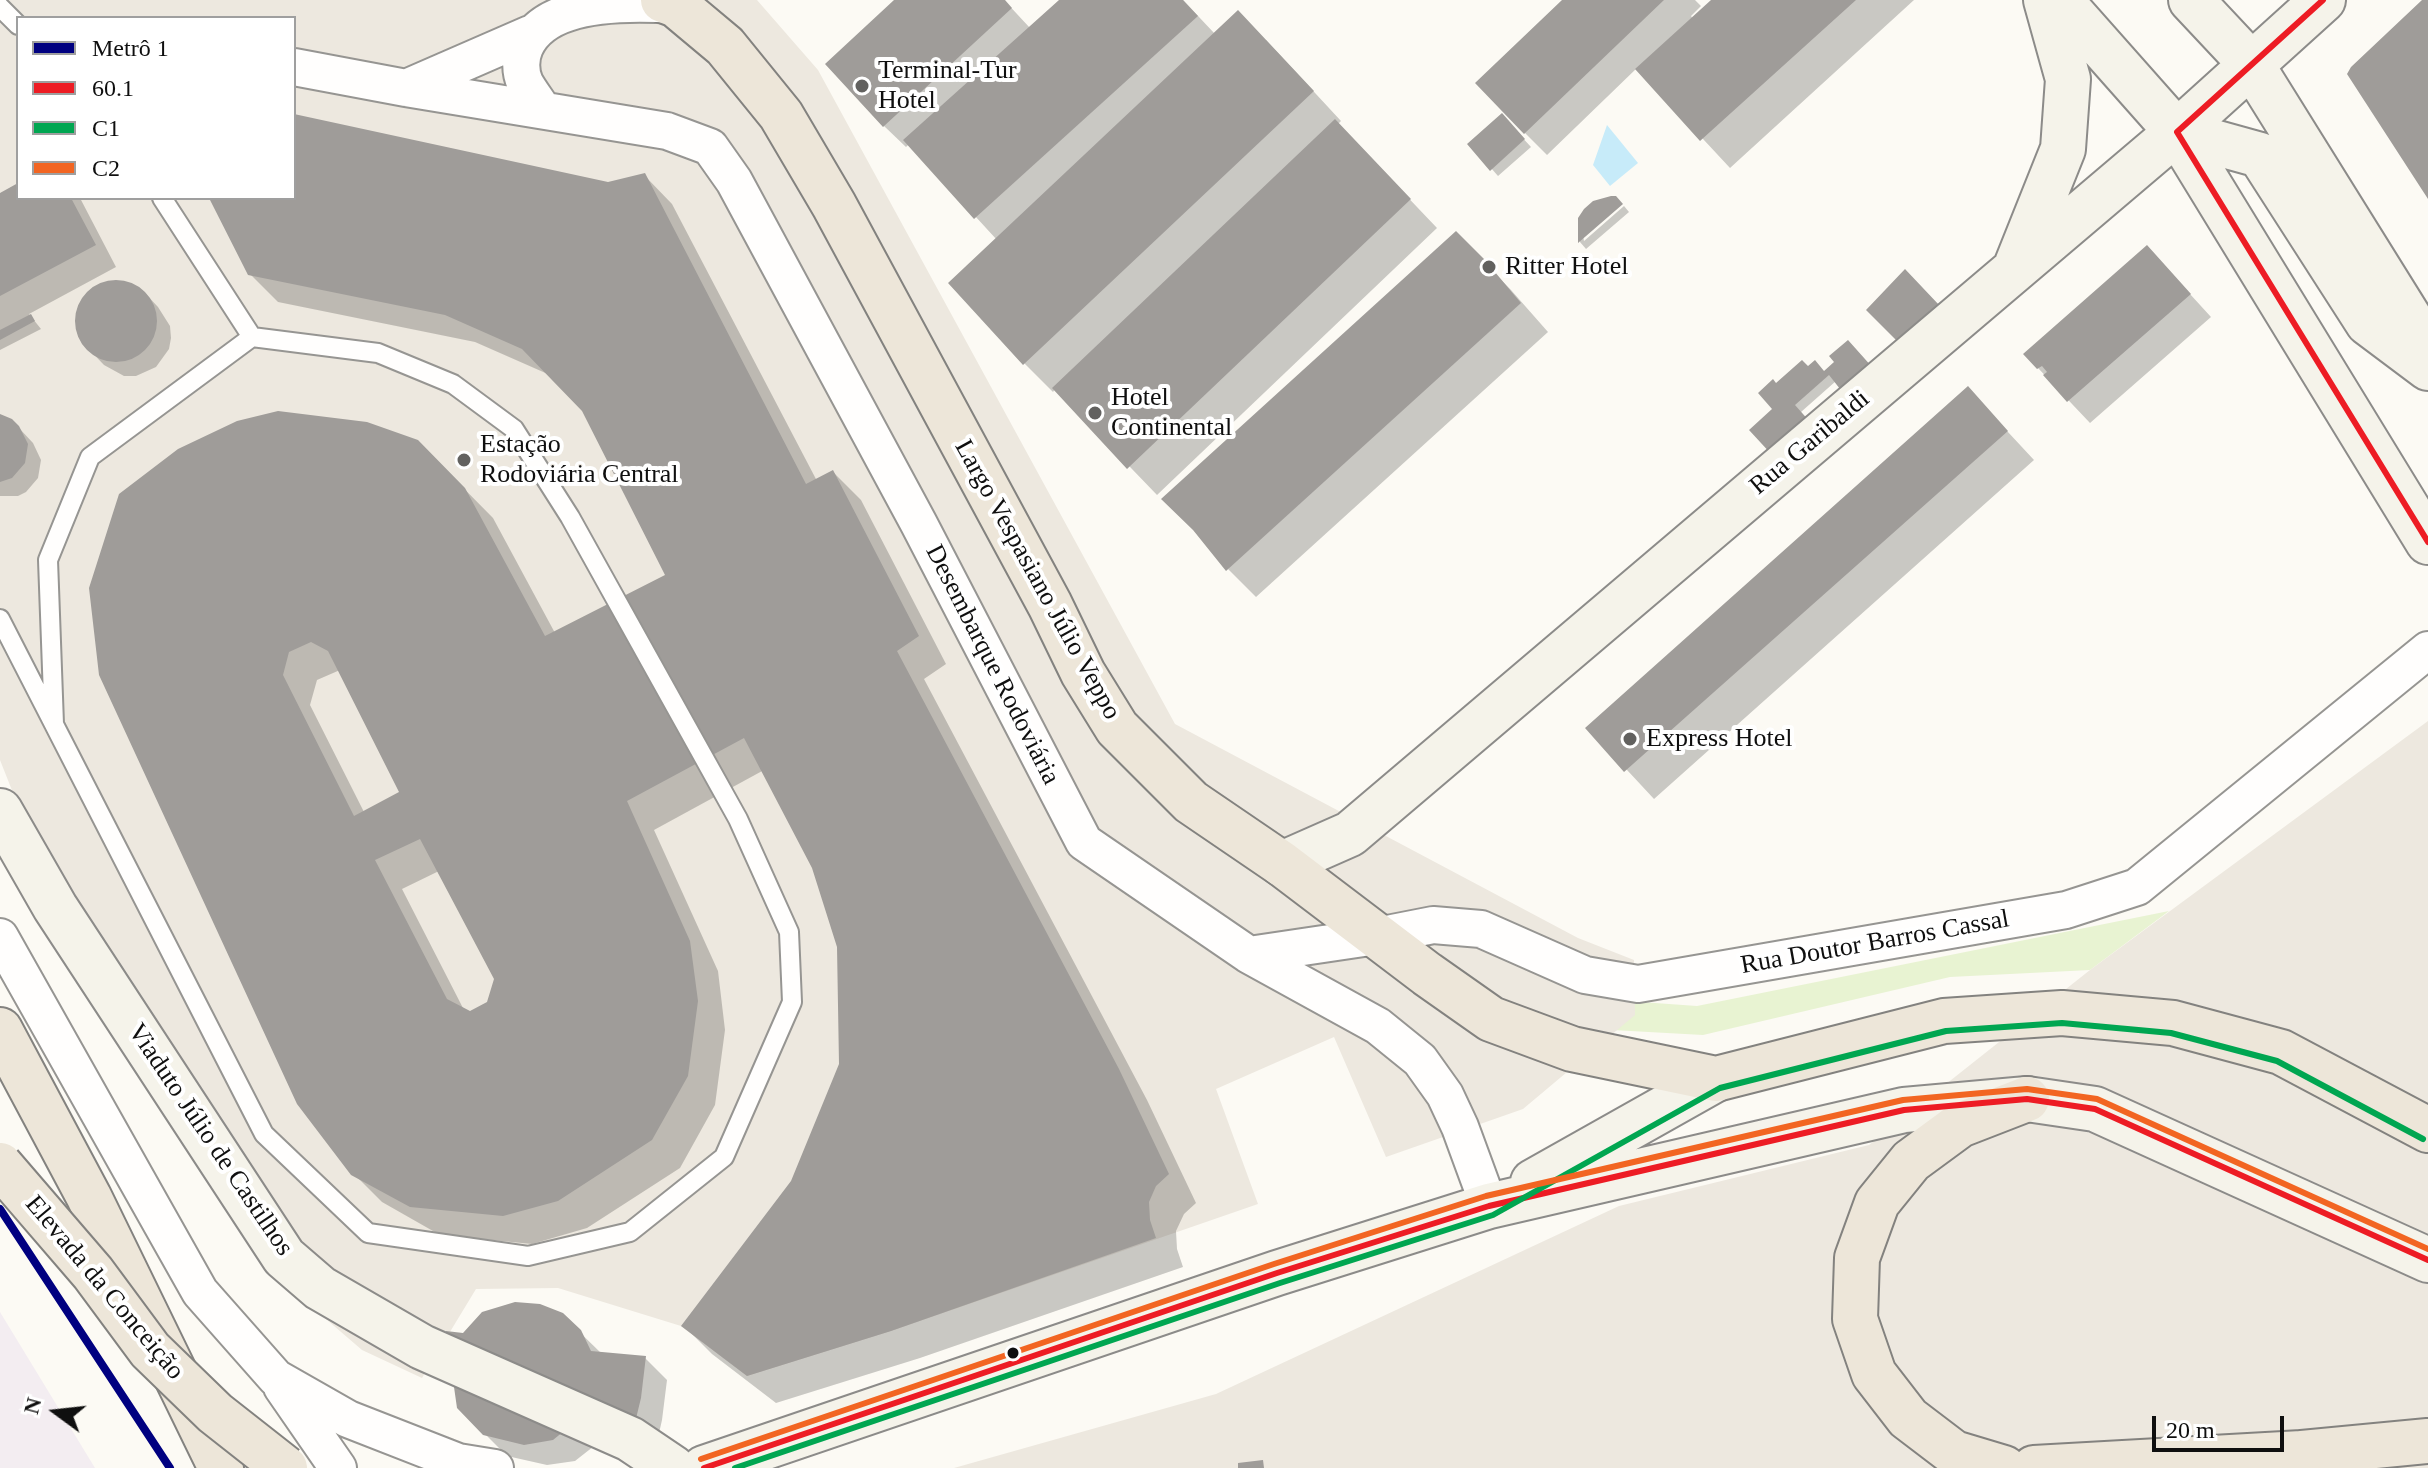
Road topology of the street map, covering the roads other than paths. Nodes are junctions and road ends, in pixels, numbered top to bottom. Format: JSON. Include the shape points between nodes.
{"nodes":[{"id":1,"x":2046,"y":0,"type":"edge"},
{"id":2,"x":2060,"y":0,"type":"edge"},
{"id":3,"x":2191,"y":0,"type":"edge"},
{"id":4,"x":2323,"y":0,"type":"edge"},
{"id":5,"x":674,"y":1,"type":"edge"},
{"id":6,"x":0,"y":7,"type":"edge"},
{"id":7,"x":16,"y":23,"type":"edge"},
{"id":8,"x":530,"y":34,"type":"junction"},
{"id":9,"x":2251,"y":64,"type":"junction"},
{"id":10,"x":296,"y":67,"type":"edge"},
{"id":11,"x":406,"y":88,"type":"junction"},
{"id":12,"x":542,"y":109,"type":"junction"},
{"id":13,"x":2177,"y":132,"type":"junction"},
{"id":14,"x":163,"y":200,"type":"edge"},
{"id":15,"x":2015,"y":270,"type":"junction"},
{"id":16,"x":252,"y":337,"type":"junction"},
{"id":17,"x":2428,"y":348,"type":"edge"},
{"id":18,"x":2428,"y":368,"type":"edge"},
{"id":19,"x":2428,"y":542,"type":"edge"},
{"id":20,"x":0,"y":619,"type":"edge"},
{"id":21,"x":2428,"y":650,"type":"edge"},
{"id":22,"x":54,"y":724,"type":"junction"},
{"id":23,"x":0,"y":811,"type":"edge"},
{"id":24,"x":1282,"y":864,"type":"junction"},
{"id":25,"x":1377,"y":936,"type":"junction"},
{"id":26,"x":0,"y":937,"type":"edge"},
{"id":27,"x":1249,"y":955,"type":"junction"},
{"id":28,"x":0,"y":1030,"type":"edge"},
{"id":29,"x":1716,"y":1079,"type":"junction"},
{"id":30,"x":2027,"y":1099,"type":"junction"},
{"id":31,"x":2428,"y":1130,"type":"edge"},
{"id":32,"x":0,"y":1165,"type":"edge"},
{"id":33,"x":1489,"y":1206,"type":"junction"},
{"id":34,"x":2428,"y":1260,"type":"edge"},
{"id":35,"x":276,"y":1378,"type":"junction"},
{"id":36,"x":2428,"y":1441,"type":"edge"},
{"id":37,"x":2302,"y":1453,"type":"junction"},
{"id":38,"x":221,"y":1468,"type":"edge"},
{"id":39,"x":285,"y":1468,"type":"edge"},
{"id":40,"x":338,"y":1468,"type":"edge"},
{"id":41,"x":495,"y":1468,"type":"edge"},
{"id":42,"x":673,"y":1468,"type":"edge"},
{"id":43,"x":704,"y":1468,"type":"edge"},
{"id":44,"x":2004,"y":1468,"type":"edge"},
{"id":45,"x":2034,"y":1468,"type":"edge"},
{"id":46,"x":2254,"y":1468,"type":"edge"}],
"edges":[{"from":1,"to":15,"type":"main road","via":[[2068,79],[2063,149]]},
{"from":2,"to":13,"type":"main road"},
{"from":3,"to":9,"type":"main road"},
{"from":4,"to":9,"type":"main road","name":"Rua Garibaldi"},
{"from":5,"to":8,"type":"street","via":[[586,6],[552,17]]},
{"from":5,"to":24,"type":"main road","name":"Largo Vespasiano Júlio Veppo","via":[[725,46],[781,115],[1117,728],[1191,802]]},
{"from":6,"to":7,"type":"lane"},
{"from":8,"to":11,"type":"street"},
{"from":8,"to":12,"type":"street","via":[[521,57],[524,80]]},
{"from":9,"to":13,"type":"main road","name":"Rua Garibaldi"},
{"from":9,"to":17,"type":"main road"},
{"from":10,"to":11,"type":"street","name":"Desembarque Rodoviária"},
{"from":11,"to":12,"type":"street","name":"Desembarque Rodoviária"},
{"from":12,"to":27,"type":"street","name":"Desembarque Rodoviária","via":[[667,131],[710,147],[734,181],[919,524],[1084,842]]},
{"from":13,"to":15,"type":"main road","name":"Rua Garibaldi"},
{"from":13,"to":18,"type":"main road","via":[[2260,155],[2368,323]]},
{"from":13,"to":19,"type":"main road"},
{"from":14,"to":16,"type":"lane"},
{"from":15,"to":24,"type":"main road","name":"Rua Garibaldi","via":[[1350,834]]},
{"from":16,"to":22,"type":"lane","via":[[90,457],[48,560]]},
{"from":16,"to":22,"type":"lane","via":[[378,353],[453,384],[514,429],[570,517],[738,819],[789,932],[792,1002],[724,1157],[630,1232],[528,1256],[368,1233],[264,1134]]},
{"from":20,"to":22,"type":"lane"},
{"from":21,"to":25,"type":"street","name":"Rua Doutor Barros Cassal","via":[[2137,887],[2066,910],[1638,984],[1585,975],[1481,929],[1433,925]]},
{"from":23,"to":42,"type":"main road","name":"Viaduto Júlio de Castilhos","via":[[55,907],[284,1257],[320,1288],[422,1347],[630,1439]]},
{"from":24,"to":25,"type":"main road","name":"Largo Vespasiano Júlio Veppo"},
{"from":25,"to":27,"type":"street","name":"Rua Doutor Barros Cassal"},
{"from":25,"to":29,"type":"main road","name":"Largo Vespasiano Júlio Veppo","via":[[1491,1019],[1572,1049]]},
{"from":26,"to":35,"type":"street","via":[[200,1292]]},
{"from":27,"to":33,"type":"street","name":"Desembarque Rodoviária","via":[[1378,1026],[1420,1060],[1445,1095]]},
{"from":28,"to":38,"type":"main road","bridge":true,"via":[[89,1197]]},
{"from":29,"to":31,"type":"main road","via":[[1944,1021],[2062,1013],[2173,1023],[2281,1052]]},
{"from":29,"to":33,"type":"main road"},
{"from":30,"to":33,"type":"main road","via":[[1904,1110]]},
{"from":30,"to":34,"type":"main road","via":[[2095,1109]]},
{"from":30,"to":44,"type":"main road","via":[[1960,1125],[1911,1161],[1877,1203],[1857,1258],[1855,1319],[1874,1374],[1908,1418],[1954,1453]]},
{"from":32,"to":39,"type":"main road","name":"Elevada da Conceição","bridge":true,"via":[[93,1273],[150,1350],[215,1413]]},
{"from":33,"to":43,"type":"main road"},
{"from":35,"to":40,"type":"street"},
{"from":35,"to":41,"type":"street","via":[[348,1419],[458,1462]]},
{"from":36,"to":37,"type":"main road"},
{"from":37,"to":45,"type":"main road"},
{"from":37,"to":46,"type":"main road"}]}
